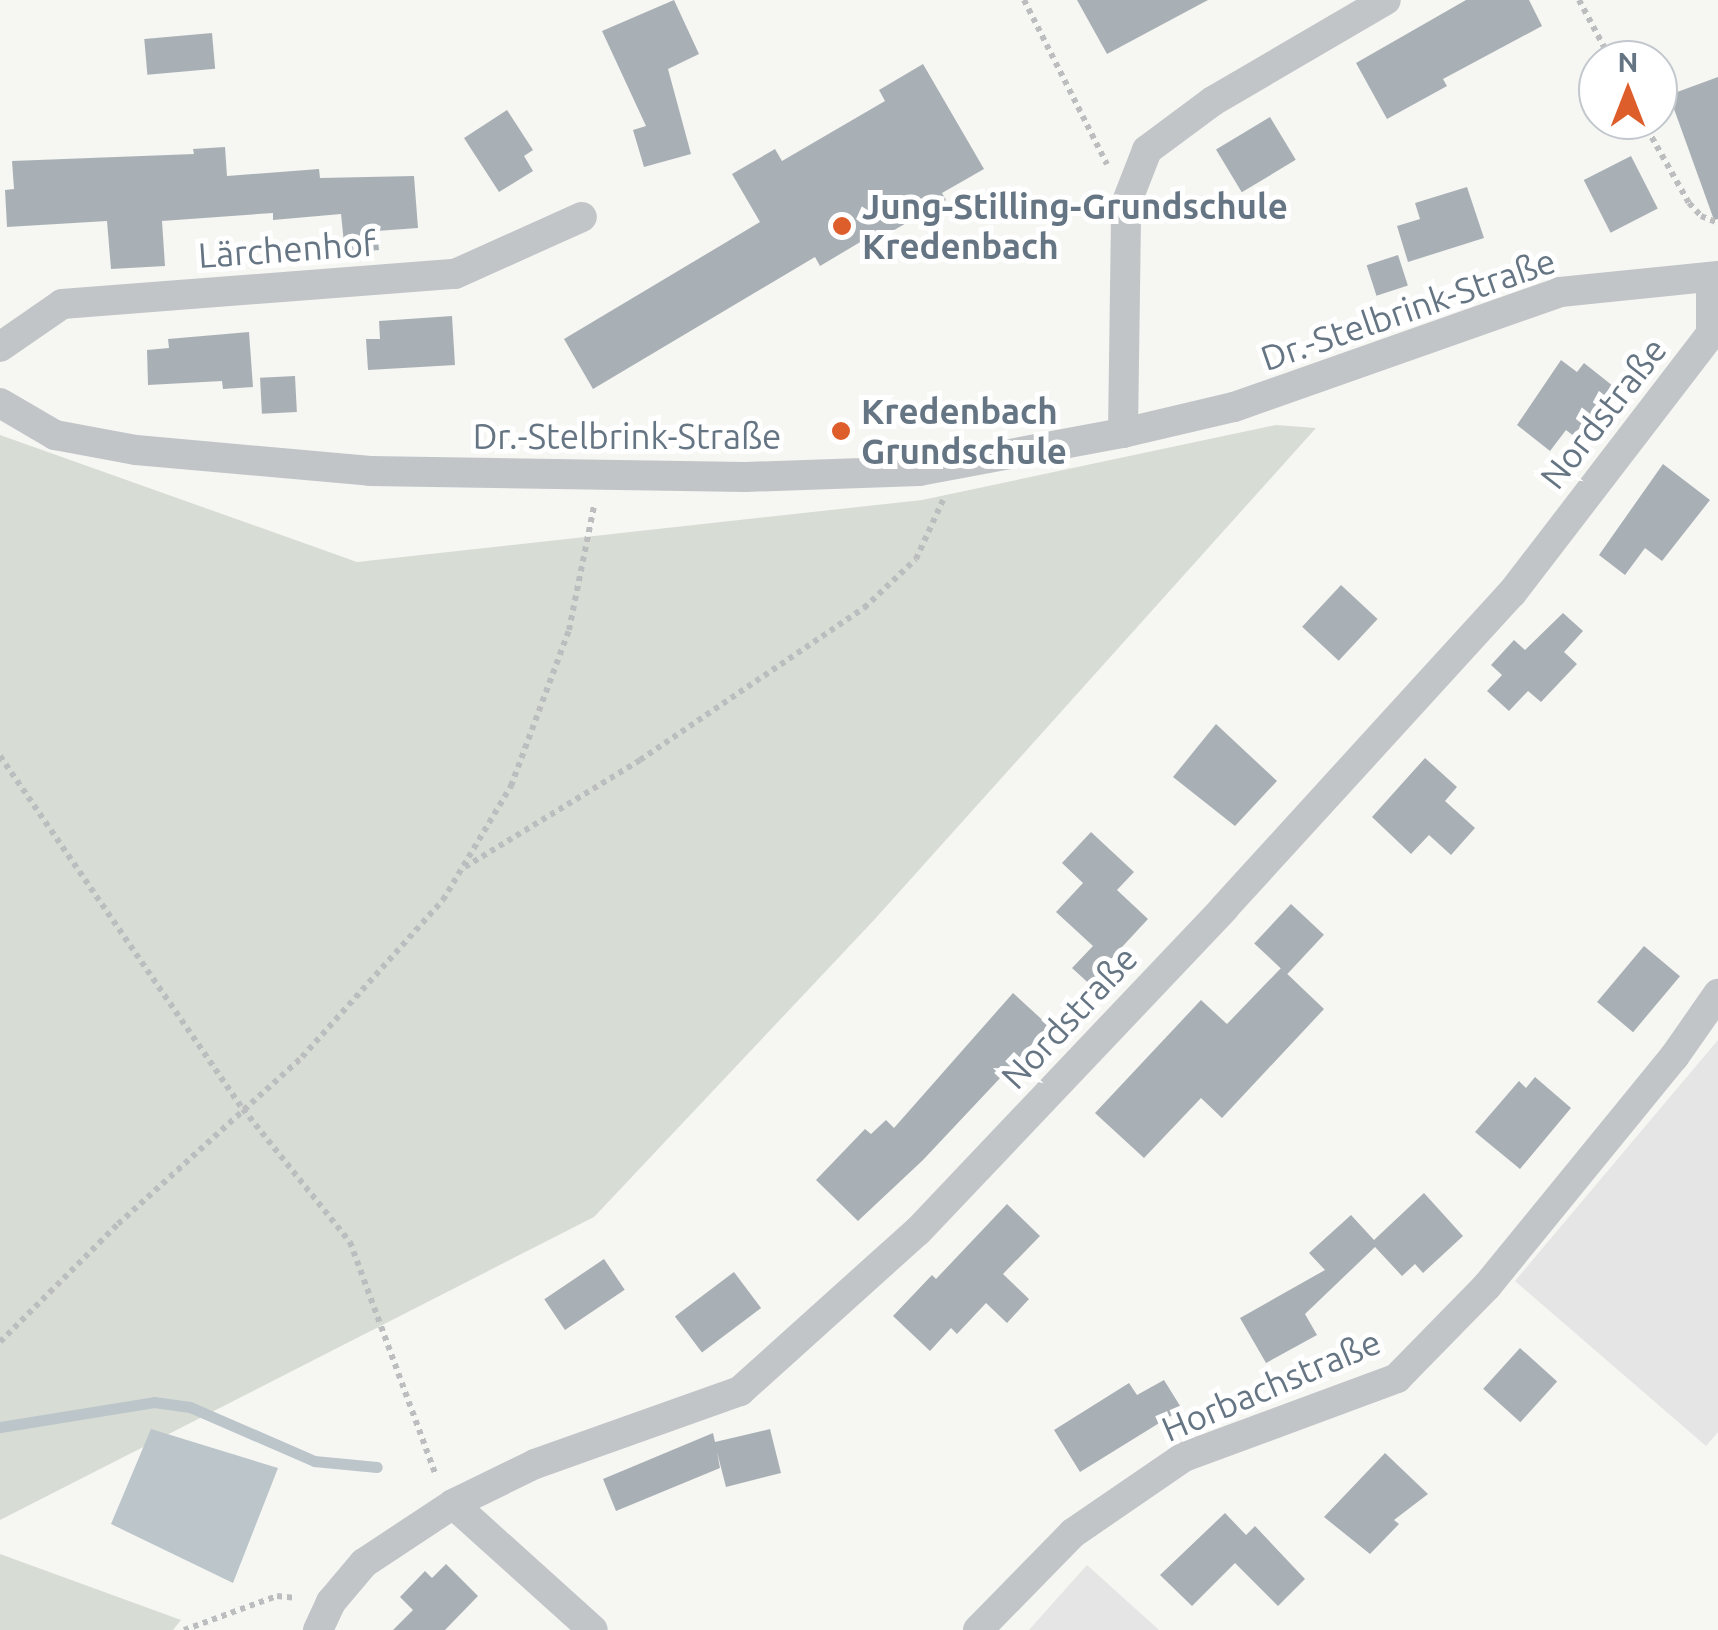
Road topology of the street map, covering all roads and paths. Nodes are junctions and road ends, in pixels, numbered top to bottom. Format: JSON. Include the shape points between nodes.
{"nodes":[{"id":1,"x":1024,"y":0,"type":"edge"},
{"id":2,"x":1386,"y":0,"type":"edge"},
{"id":3,"x":1579,"y":0,"type":"edge"},
{"id":4,"x":1600,"y":40,"type":"edge"},
{"id":5,"x":1653,"y":140,"type":"edge"},
{"id":6,"x":1126,"y":204,"type":"junction"},
{"id":7,"x":582,"y":217,"type":"dead end"},
{"id":8,"x":1718,"y":223,"type":"edge"},
{"id":9,"x":1714,"y":276,"type":"edge"},
{"id":10,"x":0,"y":347,"type":"edge"},
{"id":11,"x":0,"y":403,"type":"edge"},
{"id":12,"x":1123,"y":433,"type":"junction"},
{"id":13,"x":961,"y":463,"type":"junction"},
{"id":14,"x":600,"y":475,"type":"junction"},
{"id":15,"x":0,"y":756,"type":"edge"},
{"id":16,"x":462,"y":869,"type":"junction"},
{"id":17,"x":1718,"y":994,"type":"edge"},
{"id":18,"x":244,"y":1109,"type":"junction"},
{"id":19,"x":0,"y":1342,"type":"edge"},
{"id":20,"x":453,"y":1504,"type":"junction"},
{"id":21,"x":331,"y":1602,"type":"junction"},
{"id":22,"x":184,"y":1630,"type":"edge"},
{"id":23,"x":318,"y":1630,"type":"edge"},
{"id":24,"x":594,"y":1630,"type":"edge"},
{"id":25,"x":978,"y":1630,"type":"edge"}],
"edges":[{"from":1,"to":6,"type":"path"},
{"from":2,"to":6,"type":"street","via":[[1228,91],[1146,150]]},
{"from":3,"to":4,"type":"path"},
{"from":5,"to":8,"type":"path","via":[[1689,203]]},
{"from":6,"to":12,"type":"street"},
{"from":7,"to":10,"type":"street","name":"Lärchenhof","via":[[456,274],[62,304]]},
{"from":9,"to":12,"type":"street","name":"Dr.-Stelbrink-Straße","via":[[1560,292],[1234,407]]},
{"from":9,"to":20,"type":"street","name":"Nordstraße","via":[[1712,334],[1512,593],[918,1232],[740,1390],[535,1464]]},
{"from":11,"to":14,"type":"street","name":"Dr.-Stelbrink-Straße","via":[[55,435],[136,450],[370,471]]},
{"from":12,"to":13,"type":"street","name":"Dr.-Stelbrink-Straße"},
{"from":13,"to":14,"type":"street","name":"Dr.-Stelbrink-Straße","via":[[918,471],[744,477]]},
{"from":13,"to":16,"type":"path","via":[[916,559],[864,608],[640,760]]},
{"from":14,"to":16,"type":"path","via":[[569,630],[511,786]]},
{"from":15,"to":18,"type":"path"},
{"from":16,"to":18,"type":"path","via":[[443,900],[302,1057]]},
{"from":17,"to":25,"type":"street","name":"Horbachstraße","via":[[1487,1286],[1397,1378],[1184,1457],[1074,1533]]},
{"from":18,"to":19,"type":"path"},
{"from":18,"to":20,"type":"path","via":[[350,1242],[428,1462]]},
{"from":20,"to":21,"type":"street","name":"Nordstraße","via":[[364,1562]]},
{"from":20,"to":24,"type":"street"},
{"from":21,"to":22,"type":"path","via":[[277,1596]]},
{"from":21,"to":23,"type":"street","name":"Nordstraße"}]}
